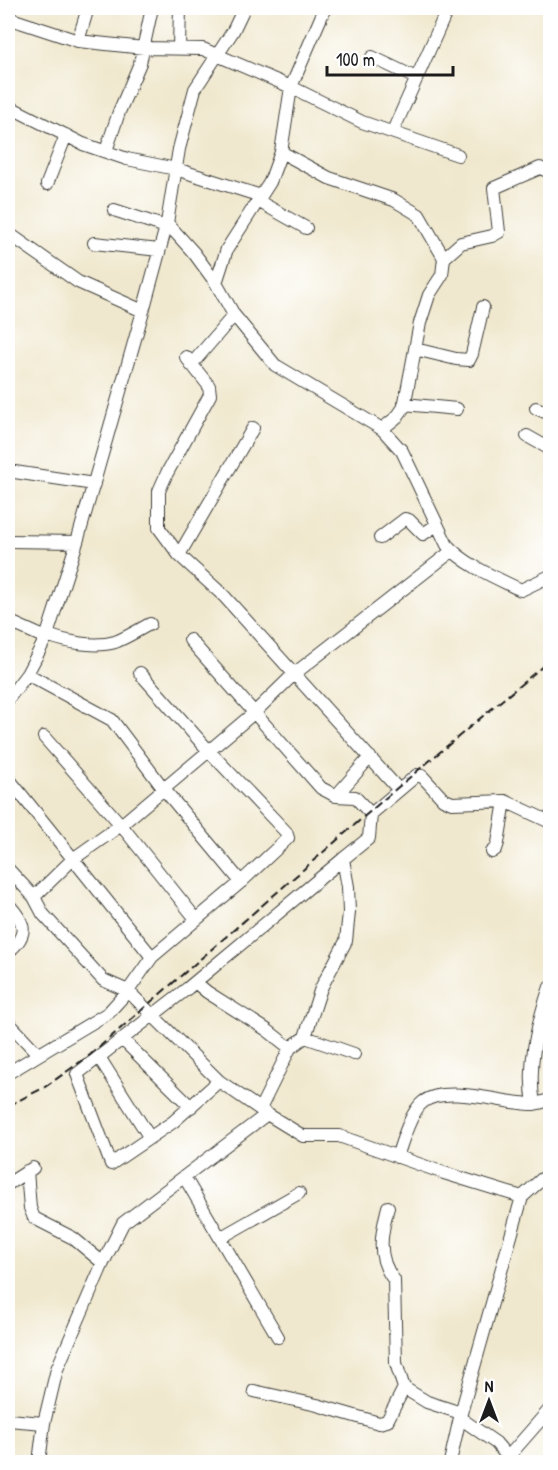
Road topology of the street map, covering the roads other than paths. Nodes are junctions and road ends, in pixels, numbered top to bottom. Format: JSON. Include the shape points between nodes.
{"nodes":[{"id":1,"x":88,"y":8,"type":"edge"},
{"id":2,"x":152,"y":8,"type":"edge"},
{"id":3,"x":180,"y":8,"type":"edge"},
{"id":4,"x":244,"y":8,"type":"edge"},
{"id":5,"x":325,"y":8,"type":"edge"},
{"id":6,"x":448,"y":8,"type":"edge"},
{"id":7,"x":8,"y":18,"type":"edge"},
{"id":8,"x":78,"y":41,"type":"junction"},
{"id":9,"x":179,"y":47,"type":"junction"},
{"id":10,"x":144,"y":48,"type":"junction"},
{"id":11,"x":218,"y":53,"type":"junction"},
{"id":12,"x":372,"y":57,"type":"dead end"},
{"id":13,"x":416,"y":78,"type":"junction"},
{"id":14,"x":291,"y":87,"type":"junction"},
{"id":15,"x":8,"y":106,"type":"edge"},
{"id":16,"x":393,"y":132,"type":"junction"},
{"id":17,"x":66,"y":135,"type":"junction"},
{"id":18,"x":106,"y":151,"type":"junction"},
{"id":19,"x":281,"y":152,"type":"junction"},
{"id":20,"x":458,"y":155,"type":"dead end"},
{"id":21,"x":177,"y":169,"type":"junction"},
{"id":22,"x":550,"y":172,"type":"edge"},
{"id":23,"x":46,"y":184,"type":"dead end"},
{"id":24,"x":260,"y":198,"type":"junction"},
{"id":25,"x":114,"y":210,"type":"dead end"},
{"id":26,"x":166,"y":225,"type":"junction"},
{"id":27,"x":306,"y":228,"type":"dead end"},
{"id":28,"x":8,"y":233,"type":"edge"},
{"id":29,"x":94,"y":243,"type":"dead end"},
{"id":30,"x":159,"y":250,"type":"junction"},
{"id":31,"x":444,"y":258,"type":"junction"},
{"id":32,"x":216,"y":283,"type":"junction"},
{"id":33,"x":483,"y":307,"type":"dead end"},
{"id":34,"x":143,"y":311,"type":"junction"},
{"id":35,"x":234,"y":315,"type":"junction"},
{"id":36,"x":415,"y":350,"type":"junction"},
{"id":37,"x":404,"y":404,"type":"junction"},
{"id":38,"x":536,"y":408,"type":"dead end"},
{"id":39,"x":457,"y":409,"type":"dead end"},
{"id":40,"x":550,"y":414,"type":"edge"},
{"id":41,"x":253,"y":428,"type":"dead end"},
{"id":42,"x":382,"y":429,"type":"junction"},
{"id":43,"x":527,"y":436,"type":"dead end"},
{"id":44,"x":550,"y":449,"type":"edge"},
{"id":45,"x":8,"y":471,"type":"edge"},
{"id":46,"x":94,"y":484,"type":"junction"},
{"id":47,"x":437,"y":525,"type":"junction"},
{"id":48,"x":380,"y":538,"type":"dead end"},
{"id":49,"x":8,"y":541,"type":"edge"},
{"id":50,"x":77,"y":542,"type":"junction"},
{"id":51,"x":452,"y":551,"type":"junction"},
{"id":52,"x":179,"y":555,"type":"junction"},
{"id":53,"x":550,"y":576,"type":"edge"},
{"id":54,"x":150,"y":624,"type":"dead end"},
{"id":55,"x":9,"y":626,"type":"edge"},
{"id":56,"x":46,"y":636,"type":"junction"},
{"id":57,"x":190,"y":640,"type":"dead end"},
{"id":58,"x":140,"y":673,"type":"dead end"},
{"id":59,"x":27,"y":674,"type":"junction"},
{"id":60,"x":294,"y":674,"type":"junction"},
{"id":61,"x":8,"y":699,"type":"edge"},
{"id":62,"x":255,"y":712,"type":"junction"},
{"id":63,"x":44,"y":737,"type":"dead end"},
{"id":64,"x":208,"y":750,"type":"junction"},
{"id":65,"x":370,"y":757,"type":"junction"},
{"id":66,"x":8,"y":778,"type":"edge"},
{"id":67,"x":163,"y":789,"type":"junction"},
{"id":68,"x":399,"y":790,"type":"junction"},
{"id":69,"x":336,"y":796,"type":"junction"},
{"id":70,"x":504,"y":801,"type":"junction"},
{"id":71,"x":371,"y":814,"type":"junction"},
{"id":72,"x":550,"y":822,"type":"edge"},
{"id":73,"x":121,"y":825,"type":"junction"},
{"id":74,"x":492,"y":852,"type":"dead end"},
{"id":75,"x":73,"y":859,"type":"junction"},
{"id":76,"x":343,"y":859,"type":"junction"},
{"id":77,"x":8,"y":869,"type":"edge"},
{"id":78,"x":241,"y":882,"type":"junction"},
{"id":79,"x":34,"y":897,"type":"junction"},
{"id":80,"x":8,"y":904,"type":"edge"},
{"id":81,"x":196,"y":920,"type":"junction"},
{"id":82,"x":8,"y":952,"type":"edge"},
{"id":83,"x":152,"y":957,"type":"junction"},
{"id":84,"x":195,"y":982,"type":"junction"},
{"id":85,"x":550,"y":987,"type":"edge"},
{"id":86,"x":128,"y":991,"type":"junction"},
{"id":87,"x":153,"y":1016,"type":"junction"},
{"id":88,"x":8,"y":1022,"type":"edge"},
{"id":89,"x":305,"y":1038,"type":"junction"},
{"id":90,"x":122,"y":1039,"type":"junction"},
{"id":91,"x":290,"y":1048,"type":"junction"},
{"id":92,"x":38,"y":1054,"type":"junction"},
{"id":93,"x":354,"y":1054,"type":"dead end"},
{"id":94,"x":99,"y":1057,"type":"junction"},
{"id":95,"x":8,"y":1072,"type":"edge"},
{"id":96,"x":219,"y":1081,"type":"junction"},
{"id":97,"x":550,"y":1100,"type":"edge"},
{"id":98,"x":534,"y":1104,"type":"junction"},
{"id":99,"x":190,"y":1107,"type":"junction"},
{"id":100,"x":263,"y":1111,"type":"junction"},
{"id":101,"x":150,"y":1138,"type":"junction"},
{"id":102,"x":397,"y":1156,"type":"junction"},
{"id":103,"x":550,"y":1175,"type":"edge"},
{"id":104,"x":185,"y":1178,"type":"junction"},
{"id":105,"x":8,"y":1184,"type":"edge"},
{"id":106,"x":299,"y":1193,"type":"dead end"},
{"id":107,"x":522,"y":1197,"type":"junction"},
{"id":108,"x":388,"y":1207,"type":"dead end"},
{"id":109,"x":220,"y":1239,"type":"junction"},
{"id":110,"x":103,"y":1263,"type":"junction"},
{"id":111,"x":278,"y":1337,"type":"dead end"},
{"id":112,"x":404,"y":1388,"type":"junction"},
{"id":113,"x":254,"y":1391,"type":"dead end"},
{"id":114,"x":550,"y":1409,"type":"edge"},
{"id":115,"x":460,"y":1415,"type":"junction"},
{"id":116,"x":8,"y":1420,"type":"edge"},
{"id":117,"x":44,"y":1423,"type":"junction"},
{"id":118,"x":510,"y":1460,"type":"edge"},
{"id":119,"x":39,"y":1462,"type":"edge"},
{"id":120,"x":450,"y":1462,"type":"edge"}],
"edges":[{"from":1,"to":8,"type":"street"},
{"from":2,"to":10,"type":"street"},
{"from":3,"to":9,"type":"street"},
{"from":4,"to":11,"type":"street"},
{"from":5,"to":14,"type":"street"},
{"from":6,"to":13,"type":"street"},
{"from":7,"to":8,"type":"street"},
{"from":8,"to":10,"type":"street"},
{"from":9,"to":10,"type":"street"},
{"from":9,"to":11,"type":"street"},
{"from":10,"to":18,"type":"street"},
{"from":11,"to":14,"type":"street"},
{"from":11,"to":21,"type":"street","via":[[195,88]]},
{"from":12,"to":13,"type":"street"},
{"from":13,"to":16,"type":"street"},
{"from":14,"to":16,"type":"street","via":[[362,122]]},
{"from":14,"to":19,"type":"street"},
{"from":15,"to":17,"type":"street"},
{"from":16,"to":20,"type":"street"},
{"from":17,"to":18,"type":"street"},
{"from":17,"to":23,"type":"street"},
{"from":18,"to":21,"type":"street"},
{"from":19,"to":24,"type":"street"},
{"from":19,"to":31,"type":"street","via":[[329,178],[394,200],[419,215]]},
{"from":21,"to":24,"type":"street"},
{"from":21,"to":26,"type":"street"},
{"from":22,"to":31,"type":"street","via":[[540,168],[494,188],[499,232],[461,243]]},
{"from":24,"to":27,"type":"street"},
{"from":24,"to":32,"type":"street","via":[[227,249]]},
{"from":25,"to":26,"type":"street"},
{"from":26,"to":30,"type":"street"},
{"from":26,"to":32,"type":"street"},
{"from":28,"to":34,"type":"street","via":[[78,282]]},
{"from":29,"to":30,"type":"street"},
{"from":30,"to":34,"type":"street"},
{"from":31,"to":36,"type":"street","via":[[442,274],[424,308]]},
{"from":32,"to":35,"type":"street"},
{"from":33,"to":36,"type":"street","via":[[469,360]]},
{"from":34,"to":46,"type":"street"},
{"from":35,"to":42,"type":"street","via":[[275,365]]},
{"from":35,"to":52,"type":"street","via":[[189,361],[209,386],[210,395],[159,491],[159,528]]},
{"from":36,"to":37,"type":"street"},
{"from":37,"to":39,"type":"street"},
{"from":37,"to":42,"type":"street"},
{"from":38,"to":40,"type":"street"},
{"from":41,"to":52,"type":"street"},
{"from":42,"to":47,"type":"street","via":[[402,450]]},
{"from":43,"to":44,"type":"street"},
{"from":45,"to":46,"type":"street"},
{"from":46,"to":50,"type":"street"},
{"from":47,"to":48,"type":"street","via":[[423,534],[405,519]]},
{"from":47,"to":51,"type":"street"},
{"from":49,"to":50,"type":"street"},
{"from":50,"to":56,"type":"street"},
{"from":51,"to":53,"type":"street","via":[[521,590]]},
{"from":51,"to":60,"type":"street"},
{"from":52,"to":60,"type":"street","via":[[224,596]]},
{"from":54,"to":56,"type":"street","via":[[114,642],[101,644]]},
{"from":55,"to":56,"type":"street"},
{"from":56,"to":59,"type":"street"},
{"from":57,"to":62,"type":"street"},
{"from":58,"to":64,"type":"street"},
{"from":59,"to":61,"type":"street"},
{"from":59,"to":67,"type":"street","via":[[112,720]]},
{"from":60,"to":62,"type":"street"},
{"from":60,"to":65,"type":"street"},
{"from":62,"to":64,"type":"street"},
{"from":62,"to":69,"type":"street","via":[[321,788]]},
{"from":63,"to":73,"type":"street"},
{"from":64,"to":67,"type":"street"},
{"from":64,"to":78,"type":"street","via":[[288,838]]},
{"from":65,"to":68,"type":"street"},
{"from":65,"to":69,"type":"street"},
{"from":66,"to":75,"type":"street"},
{"from":67,"to":73,"type":"street"},
{"from":67,"to":78,"type":"street"},
{"from":68,"to":70,"type":"street","via":[[422,776],[443,799],[452,803]]},
{"from":68,"to":71,"type":"street"},
{"from":69,"to":71,"type":"street","via":[[355,797]]},
{"from":70,"to":72,"type":"street"},
{"from":70,"to":74,"type":"street","via":[[498,843]]},
{"from":71,"to":76,"type":"street","via":[[369,838]]},
{"from":73,"to":75,"type":"street"},
{"from":73,"to":81,"type":"street"},
{"from":75,"to":79,"type":"street"},
{"from":75,"to":83,"type":"street"},
{"from":76,"to":84,"type":"street"},
{"from":76,"to":89,"type":"street","via":[[349,912],[346,942],[321,987]]},
{"from":77,"to":79,"type":"street"},
{"from":78,"to":81,"type":"street"},
{"from":79,"to":86,"type":"street","via":[[43,914],[103,980]]},
{"from":80,"to":82,"type":"street","via":[[24,927]]},
{"from":81,"to":83,"type":"street"},
{"from":83,"to":86,"type":"street"},
{"from":84,"to":87,"type":"street"},
{"from":84,"to":91,"type":"street"},
{"from":85,"to":98,"type":"street","via":[[538,1023],[530,1084]]},
{"from":86,"to":87,"type":"street"},
{"from":86,"to":92,"type":"street","via":[[108,1013]]},
{"from":87,"to":90,"type":"street"},
{"from":87,"to":96,"type":"street"},
{"from":88,"to":92,"type":"street"},
{"from":89,"to":91,"type":"street"},
{"from":89,"to":93,"type":"street"},
{"from":90,"to":94,"type":"street"},
{"from":90,"to":99,"type":"street"},
{"from":91,"to":100,"type":"street"},
{"from":92,"to":95,"type":"street"},
{"from":94,"to":101,"type":"street"},
{"from":94,"to":101,"type":"street","via":[[77,1074],[111,1164]]},
{"from":96,"to":99,"type":"street"},
{"from":96,"to":100,"type":"street"},
{"from":97,"to":98,"type":"street"},
{"from":98,"to":102,"type":"street","via":[[441,1095],[423,1102]]},
{"from":99,"to":101,"type":"street"},
{"from":100,"to":102,"type":"street","via":[[303,1136],[339,1136]]},
{"from":100,"to":104,"type":"street"},
{"from":102,"to":107,"type":"street"},
{"from":103,"to":107,"type":"street"},
{"from":104,"to":109,"type":"street"},
{"from":104,"to":110,"type":"street","via":[[123,1223]]},
{"from":105,"to":110,"type":"street","via":[[31,1169],[30,1208],[34,1218],[73,1239]]},
{"from":106,"to":109,"type":"street"},
{"from":107,"to":115,"type":"street"},
{"from":108,"to":112,"type":"street","via":[[382,1230],[382,1260],[394,1280],[396,1363]]},
{"from":109,"to":111,"type":"street"},
{"from":110,"to":117,"type":"street","via":[[57,1369]]},
{"from":112,"to":113,"type":"street","via":[[387,1421],[379,1423]]},
{"from":112,"to":115,"type":"street"},
{"from":114,"to":118,"type":"street"},
{"from":115,"to":118,"type":"street","via":[[496,1443]]},
{"from":115,"to":120,"type":"street"},
{"from":116,"to":117,"type":"street"},
{"from":117,"to":119,"type":"street"}]}
